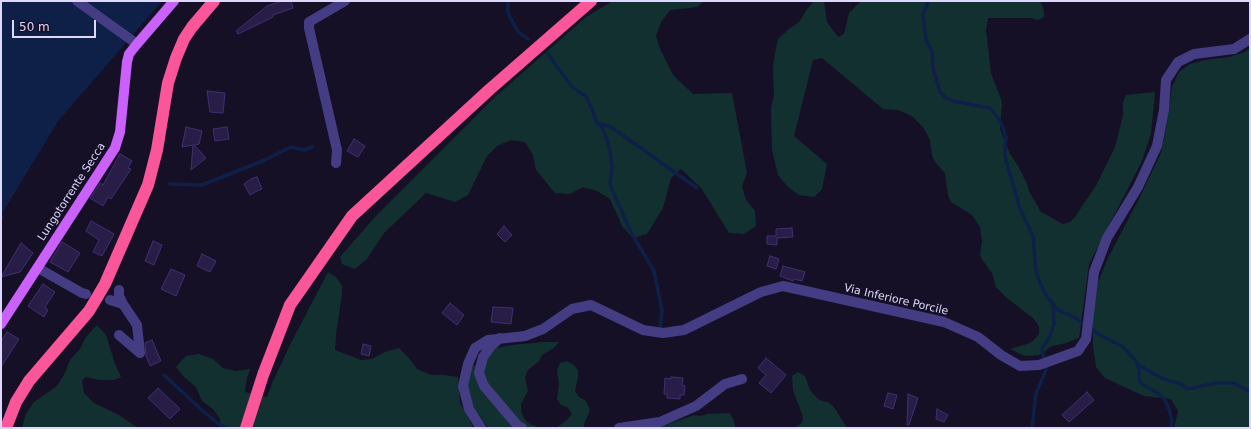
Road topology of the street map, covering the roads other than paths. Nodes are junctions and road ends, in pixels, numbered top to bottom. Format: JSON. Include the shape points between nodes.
{"nodes":[{"id":1,"x":77,"y":1,"type":"edge"},
{"id":2,"x":174,"y":1,"type":"edge"},
{"id":3,"x":214,"y":1,"type":"edge"},
{"id":4,"x":345,"y":1,"type":"edge"},
{"id":5,"x":591,"y":1,"type":"edge"},
{"id":6,"x":1250,"y":39,"type":"edge"},
{"id":7,"x":137,"y":44,"type":"junction"},
{"id":8,"x":336,"y":163,"type":"dead end"},
{"id":9,"x":38,"y":268,"type":"junction"},
{"id":10,"x":119,"y":290,"type":"dead end"},
{"id":11,"x":86,"y":294,"type":"dead end"},
{"id":12,"x":110,"y":300,"type":"dead end"},
{"id":13,"x":123,"y":304,"type":"junction"},
{"id":14,"x":1,"y":324,"type":"edge"},
{"id":15,"x":119,"y":335,"type":"dead end"},
{"id":16,"x":500,"y":338,"type":"junction"},
{"id":17,"x":742,"y":379,"type":"dead end"},
{"id":18,"x":6,"y":428,"type":"edge"},
{"id":19,"x":246,"y":428,"type":"edge"},
{"id":20,"x":481,"y":428,"type":"edge"},
{"id":21,"x":522,"y":428,"type":"edge"},
{"id":22,"x":620,"y":428,"type":"edge"}],
"edges":[{"from":1,"to":7,"type":"street"},
{"from":2,"to":7,"type":"main road","name":"Lungotorrente Secca"},
{"from":3,"to":18,"type":"highway","via":[[184,39],[176,58],[168,83],[154,166],[105,284],[89,312],[29,381],[16,402]]},
{"from":4,"to":8,"type":"street","via":[[309,22],[337,150]]},
{"from":5,"to":19,"type":"highway","via":[[489,90],[352,216],[290,305]]},
{"from":6,"to":16,"type":"street","name":"Via Inferiore Porcile","via":[[1234,49],[1194,54],[1178,62],[1166,80],[1164,110],[1157,146],[1138,187],[1107,238],[1094,272],[1086,339],[1078,351],[1039,365],[1020,366],[978,337],[944,322],[783,286],[761,292],[684,330],[663,333],[643,330],[591,306],[572,309],[544,328],[525,336]]},
{"from":7,"to":9,"type":"main road","name":"Lungotorrente Secca","via":[[127,62],[121,125],[115,148]]},
{"from":9,"to":11,"type":"street"},
{"from":9,"to":14,"type":"main road","name":"Lungotorrente Secca"},
{"from":10,"to":13,"type":"street"},
{"from":12,"to":13,"type":"street"},
{"from":13,"to":15,"type":"street","via":[[137,325],[140,352]]},
{"from":16,"to":20,"type":"street","name":"Via Inferiore Porcile","via":[[488,340],[475,348],[463,386],[469,409]]},
{"from":16,"to":21,"type":"street","via":[[483,357],[479,373],[484,386]]},
{"from":17,"to":22,"type":"street","via":[[725,384],[696,406],[660,422]]}]}
